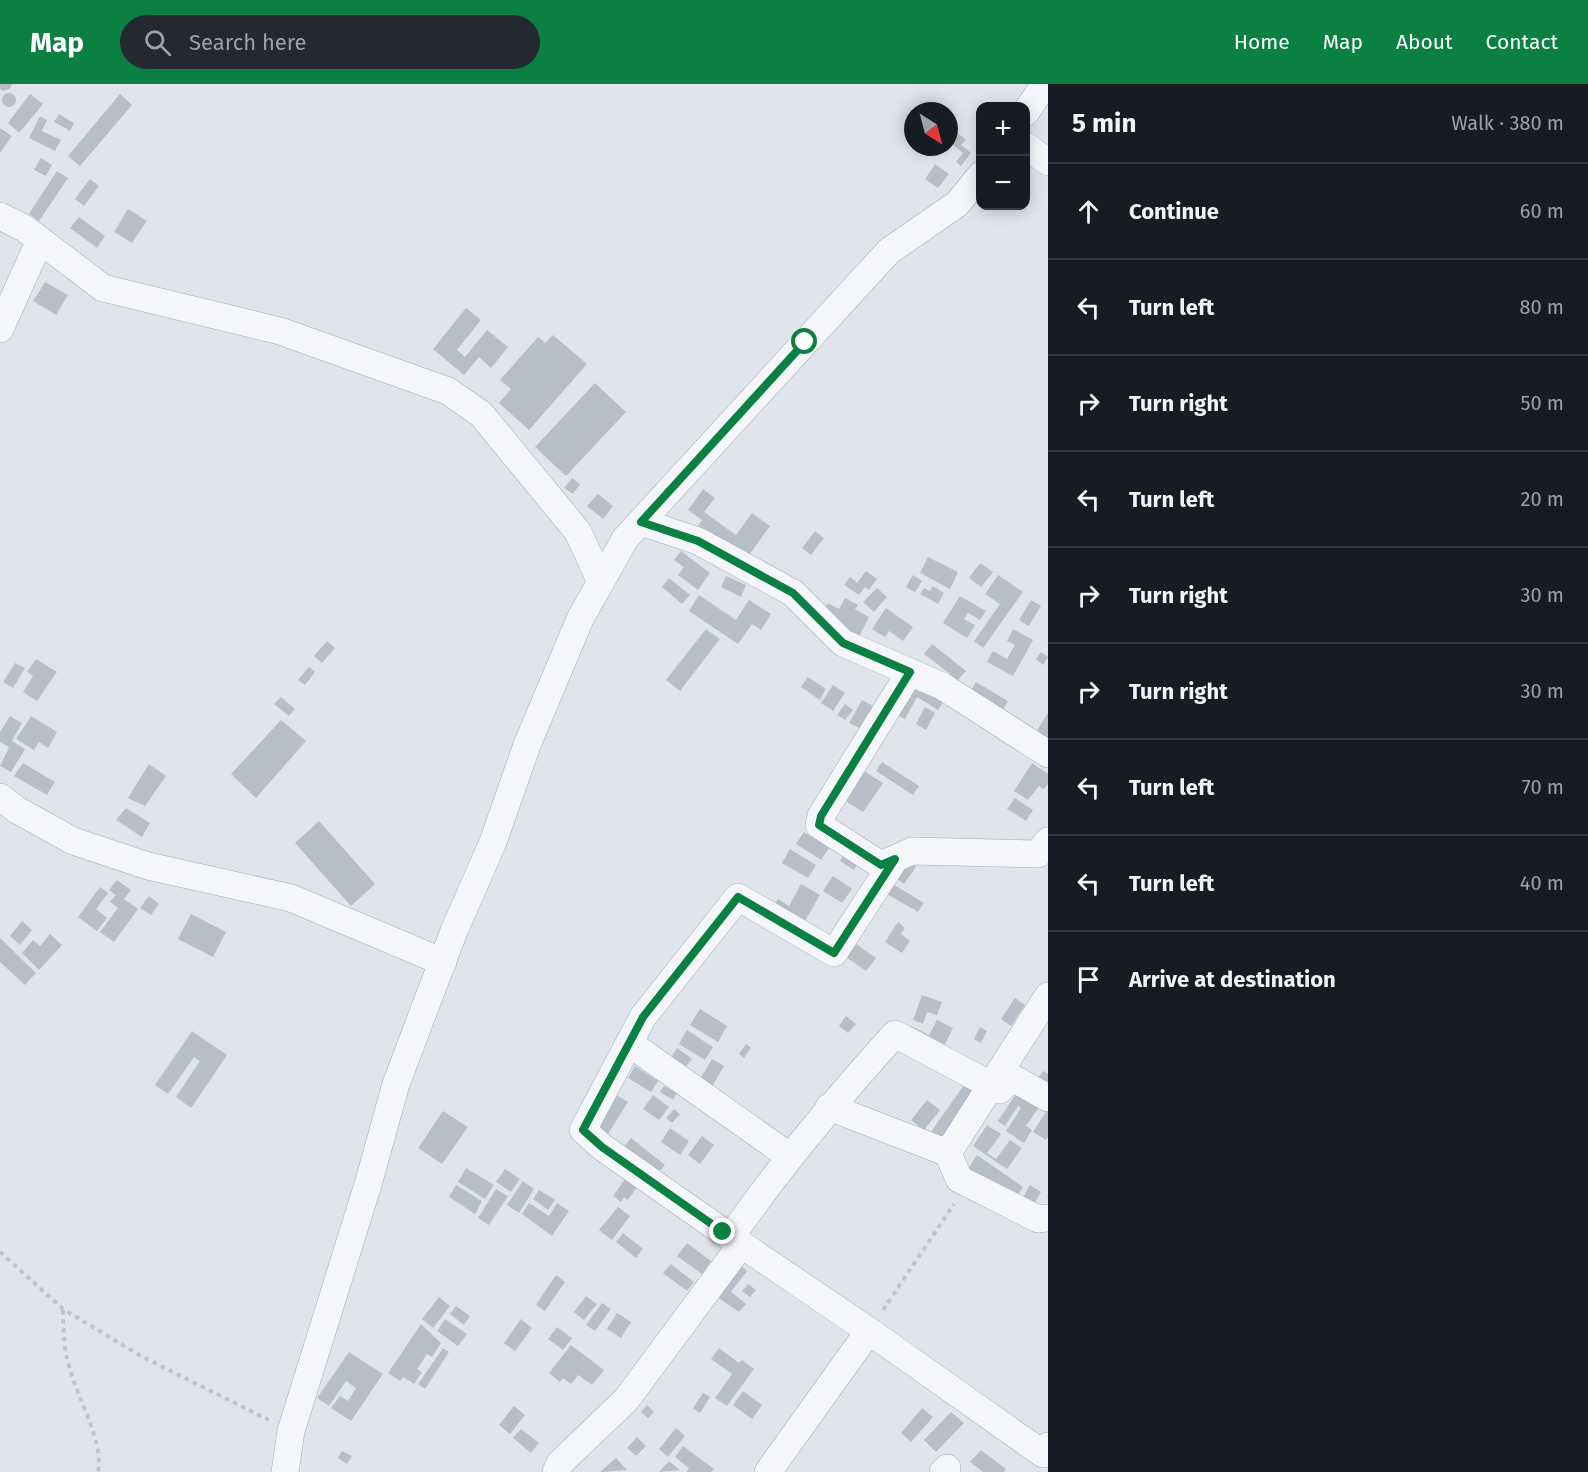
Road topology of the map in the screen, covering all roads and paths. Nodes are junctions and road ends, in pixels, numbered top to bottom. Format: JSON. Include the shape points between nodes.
{"nodes":[{"id":1,"x":1045,"y":84,"type":"edge"},
{"id":2,"x":1030,"y":106,"type":"edge"},
{"id":3,"x":1030,"y":149,"type":"edge"},
{"id":4,"x":1048,"y":162,"type":"edge"},
{"id":5,"x":976,"y":181,"type":"edge"},
{"id":6,"x":0,"y":216,"type":"edge"},
{"id":7,"x":40,"y":240,"type":"junction"},
{"id":8,"x":0,"y":329,"type":"edge"},
{"id":9,"x":641,"y":522,"type":"junction"},
{"id":10,"x":601,"y":582,"type":"junction"},
{"id":11,"x":910,"y":672,"type":"junction"},
{"id":12,"x":1048,"y":754,"type":"edge"},
{"id":13,"x":0,"y":797,"type":"edge"},
{"id":14,"x":1048,"y":841,"type":"edge"},
{"id":15,"x":895,"y":859,"type":"junction"},
{"id":16,"x":442,"y":962,"type":"junction"},
{"id":17,"x":1048,"y":996,"type":"edge"},
{"id":18,"x":629,"y":1043,"type":"junction"},
{"id":19,"x":992,"y":1086,"type":"junction"},
{"id":20,"x":1048,"y":1098,"type":"edge"},
{"id":21,"x":829,"y":1107,"type":"junction"},
{"id":22,"x":948,"y":1153,"type":"junction"},
{"id":23,"x":789,"y":1156,"type":"junction"},
{"id":24,"x":968,"y":1184,"type":"junction"},
{"id":25,"x":1048,"y":1218,"type":"edge"},
{"id":26,"x":732,"y":1238,"type":"junction"},
{"id":27,"x":0,"y":1252,"type":"edge"},
{"id":28,"x":63,"y":1309,"type":"junction"},
{"id":29,"x":868,"y":1331,"type":"junction"},
{"id":30,"x":291,"y":1431,"type":"junction"},
{"id":31,"x":1048,"y":1446,"type":"edge"},
{"id":32,"x":98,"y":1472,"type":"edge"},
{"id":33,"x":285,"y":1472,"type":"edge"},
{"id":34,"x":556,"y":1472,"type":"edge"},
{"id":35,"x":768,"y":1472,"type":"edge"}],
"edges":[{"from":1,"to":2,"type":"street"},
{"from":3,"to":4,"type":"street"},
{"from":5,"to":9,"type":"street","via":[[957,204],[889,251]]},
{"from":6,"to":7,"type":"street"},
{"from":7,"to":8,"type":"street"},
{"from":7,"to":10,"type":"street","via":[[103,288],[280,331],[448,391],[481,414],[578,532]]},
{"from":9,"to":10,"type":"street","via":[[625,539]]},
{"from":9,"to":11,"type":"street","via":[[698,541],[793,593],[843,643]]},
{"from":10,"to":16,"type":"street","via":[[571,640]]},
{"from":11,"to":12,"type":"street","via":[[942,686]]},
{"from":11,"to":15,"type":"street","via":[[819,825],[881,865]]},
{"from":13,"to":16,"type":"street","via":[[73,841],[148,866],[291,898]]},
{"from":14,"to":15,"type":"street","via":[[1038,854],[912,851]]},
{"from":15,"to":18,"type":"street","via":[[834,953],[738,897],[643,1017]]},
{"from":16,"to":30,"type":"street","via":[[396,1084]]},
{"from":17,"to":19,"type":"street"},
{"from":18,"to":23,"type":"street"},
{"from":18,"to":26,"type":"street","via":[[583,1130]]},
{"from":19,"to":20,"type":"street","via":[[1000,1090],[1011,1077]]},
{"from":19,"to":21,"type":"street","via":[[895,1034]]},
{"from":19,"to":22,"type":"street"},
{"from":21,"to":22,"type":"street"},
{"from":21,"to":23,"type":"street"},
{"from":22,"to":24,"type":"street","via":[[959,1179]]},
{"from":23,"to":26,"type":"street"},
{"from":24,"to":25,"type":"street","via":[[1038,1219]]},
{"from":24,"to":29,"type":"path"},
{"from":26,"to":29,"type":"street"},
{"from":26,"to":34,"type":"street","via":[[626,1400],[560,1463]]},
{"from":27,"to":28,"type":"path"},
{"from":28,"to":30,"type":"path","via":[[141,1356]]},
{"from":28,"to":32,"type":"path","via":[[63,1347],[91,1429],[100,1463]]},
{"from":29,"to":31,"type":"street","via":[[1043,1454]]},
{"from":29,"to":35,"type":"street"},
{"from":30,"to":33,"type":"street"}]}
